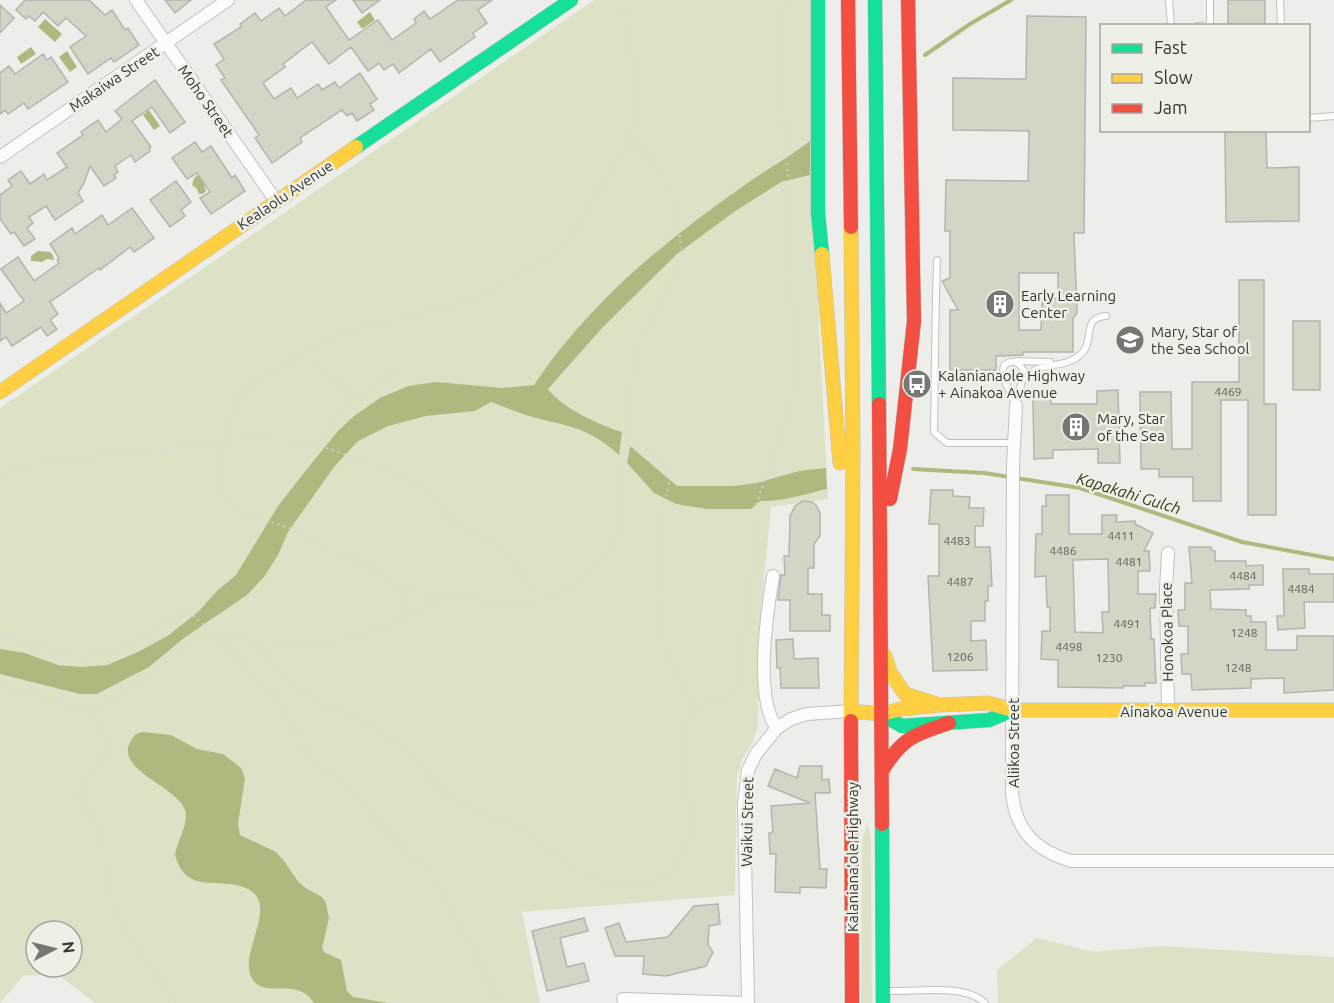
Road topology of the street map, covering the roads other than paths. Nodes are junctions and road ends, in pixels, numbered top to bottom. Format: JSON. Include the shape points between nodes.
{"nodes":[{"id":1,"x":136,"y":0,"type":"edge"},
{"id":2,"x":228,"y":0,"type":"edge"},
{"id":3,"x":571,"y":0,"type":"edge"},
{"id":4,"x":818,"y":0,"type":"edge"},
{"id":5,"x":848,"y":0,"type":"edge"},
{"id":6,"x":875,"y":0,"type":"edge"},
{"id":7,"x":908,"y":0,"type":"edge"},
{"id":8,"x":1169,"y":0,"type":"edge"},
{"id":9,"x":1210,"y":0,"type":"edge"},
{"id":10,"x":1280,"y":0,"type":"edge"},
{"id":11,"x":1171,"y":24,"type":"edge"},
{"id":12,"x":1210,"y":24,"type":"edge"},
{"id":13,"x":1281,"y":24,"type":"edge"},
{"id":14,"x":166,"y":43,"type":"junction"},
{"id":15,"x":1334,"y":116,"type":"edge"},
{"id":16,"x":1310,"y":118,"type":"edge"},
{"id":17,"x":0,"y":157,"type":"edge"},
{"id":18,"x":276,"y":201,"type":"junction"},
{"id":19,"x":937,"y":260,"type":"dead end"},
{"id":20,"x":1106,"y":316,"type":"dead end"},
{"id":21,"x":1014,"y":361,"type":"junction"},
{"id":22,"x":1063,"y":362,"type":"junction"},
{"id":23,"x":1002,"y":375,"type":"junction"},
{"id":24,"x":936,"y":378,"type":"junction"},
{"id":25,"x":1022,"y":383,"type":"junction"},
{"id":26,"x":0,"y":392,"type":"edge"},
{"id":27,"x":1016,"y":406,"type":"junction"},
{"id":28,"x":1013,"y":443,"type":"junction"},
{"id":29,"x":881,"y":547,"type":"junction"},
{"id":30,"x":1168,"y":553,"type":"dead end"},
{"id":31,"x":773,"y":576,"type":"dead end"},
{"id":32,"x":851,"y":596,"type":"junction"},
{"id":33,"x":881,"y":637,"type":"junction"},
{"id":34,"x":939,"y":705,"type":"junction"},
{"id":35,"x":1013,"y":710,"type":"junction"},
{"id":36,"x":1334,"y":710,"type":"edge"},
{"id":37,"x":851,"y":711,"type":"junction"},
{"id":38,"x":1168,"y":711,"type":"junction"},
{"id":39,"x":881,"y":714,"type":"junction"},
{"id":40,"x":949,"y":723,"type":"junction"},
{"id":41,"x":777,"y":728,"type":"junction"},
{"id":42,"x":882,"y":767,"type":"junction"},
{"id":43,"x":851,"y":826,"type":"junction"},
{"id":44,"x":1334,"y":861,"type":"edge"},
{"id":45,"x":883,"y":997,"type":"edge"},
{"id":46,"x":623,"y":999,"type":"dead end"},
{"id":47,"x":748,"y":1003,"type":"edge"},
{"id":48,"x":852,"y":1003,"type":"edge"},
{"id":49,"x":985,"y":1003,"type":"edge"}],
"edges":[{"from":1,"to":14,"type":"street","name":"Moho Street"},
{"from":2,"to":14,"type":"street","name":"Makaiwa Street"},
{"from":3,"to":18,"type":"main road","name":"Kealaolu Avenue"},
{"from":4,"to":32,"type":"main road","via":[[818,213]]},
{"from":5,"to":32,"type":"main road"},
{"from":6,"to":29,"type":"main road"},
{"from":7,"to":29,"type":"main road","via":[[914,321],[900,449]]},
{"from":8,"to":11,"type":"lane"},
{"from":9,"to":12,"type":"lane"},
{"from":10,"to":13,"type":"lane"},
{"from":14,"to":17,"type":"street","name":"Makaiwa Street"},
{"from":14,"to":18,"type":"street","name":"Moho Street"},
{"from":15,"to":16,"type":"lane"},
{"from":18,"to":26,"type":"main road","name":"Kealaolu Avenue"},
{"from":19,"to":24,"type":"lane","via":[[933,346]]},
{"from":20,"to":22,"type":"lane","via":[[1092,322],[1083,352]]},
{"from":21,"to":22,"type":"lane"},
{"from":21,"to":23,"type":"lane","via":[[1004,365]]},
{"from":21,"to":25,"type":"lane","via":[[1024,370]]},
{"from":22,"to":25,"type":"lane","via":[[1037,369]]},
{"from":23,"to":24,"type":"lane"},
{"from":23,"to":27,"type":"lane"},
{"from":24,"to":28,"type":"lane","via":[[933,432],[947,443]]},
{"from":25,"to":27,"type":"lane"},
{"from":27,"to":28,"type":"street","name":"Aliikoa Street"},
{"from":28,"to":35,"type":"street","name":"Aliikoa Street"},
{"from":29,"to":33,"type":"main road"},
{"from":30,"to":38,"type":"street","name":"Honokoa Place"},
{"from":31,"to":41,"type":"street","via":[[765,676],[766,706]]},
{"from":32,"to":37,"type":"main road","name":"Kalaniana’ole Highway"},
{"from":33,"to":34,"type":"main road","via":[[890,672],[901,690]]},
{"from":33,"to":39,"type":"main road","name":"Kalaniana’ole Highway"},
{"from":34,"to":35,"type":"main road","name":"Ainakoa Avenue","via":[[988,703]]},
{"from":34,"to":39,"type":"main road","name":"Ainakoa Avenue"},
{"from":35,"to":38,"type":"main road","name":"Ainakoa Avenue"},
{"from":35,"to":40,"type":"main road","name":"Ainakoa Avenue","via":[[989,720]]},
{"from":35,"to":44,"type":"street","name":"Aliikoa Street","via":[[1015,808],[1030,840],[1056,856],[1071,861]]},
{"from":36,"to":38,"type":"main road","name":"Ainakoa Avenue"},
{"from":37,"to":39,"type":"main road","name":"Ainakoa Avenue"},
{"from":37,"to":41,"type":"street","name":"Waikui Street","via":[[807,714]]},
{"from":37,"to":43,"type":"main road","name":"Kalaniana’ole Highway"},
{"from":39,"to":40,"type":"main road","name":"Ainakoa Avenue","via":[[902,726]]},
{"from":39,"to":42,"type":"main road","name":"Kalaniana’ole Highway"},
{"from":40,"to":42,"type":"main road","via":[[905,740]]},
{"from":41,"to":47,"type":"street","name":"Waikui Street","via":[[756,754],[746,786]]},
{"from":42,"to":43,"type":"main road","via":[[872,779]]},
{"from":42,"to":45,"type":"main road","name":"Kalaniana’ole Highway"},
{"from":43,"to":48,"type":"main road","name":"Kalaniana’ole Highway"},
{"from":45,"to":49,"type":"lane","via":[[963,991]]},
{"from":46,"to":47,"type":"street"}]}
